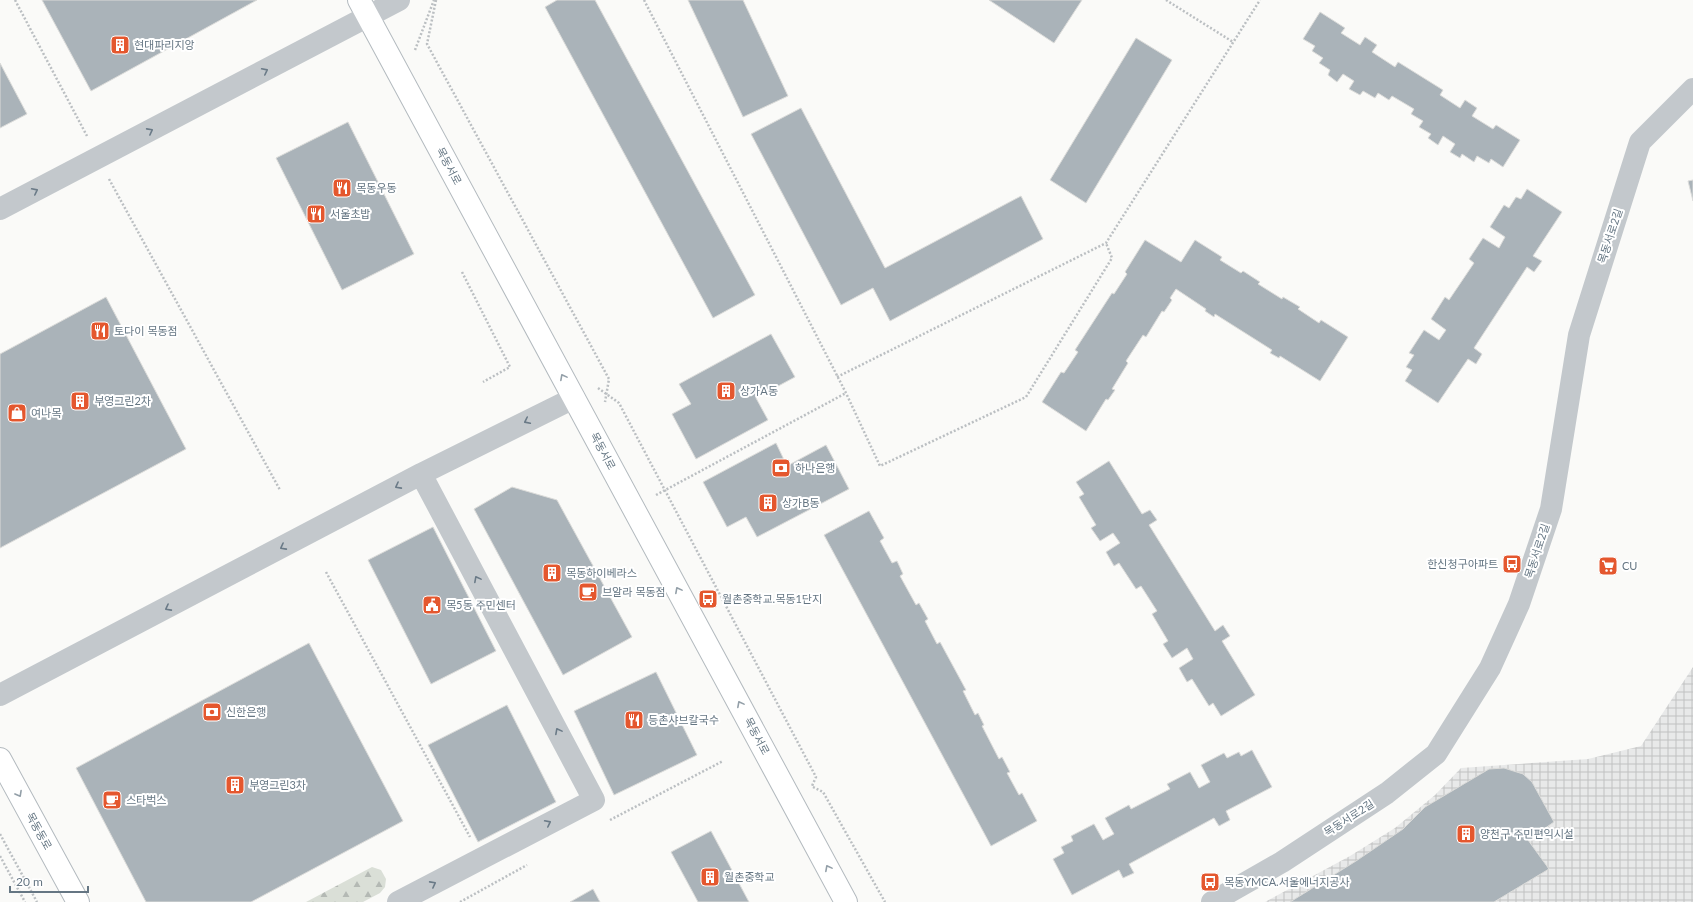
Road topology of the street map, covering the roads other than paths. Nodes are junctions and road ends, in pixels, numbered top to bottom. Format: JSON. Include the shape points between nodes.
{"nodes":[{"id":1,"x":399,"y":0,"type":"edge"},
{"id":2,"x":364,"y":9,"type":"edge"},
{"id":3,"x":1693,"y":89,"type":"edge"},
{"id":4,"x":0,"y":209,"type":"edge"},
{"id":5,"x":574,"y":398,"type":"junction"},
{"id":6,"x":421,"y":474,"type":"junction"},
{"id":7,"x":0,"y":695,"type":"edge"},
{"id":8,"x":0,"y":759,"type":"edge"},
{"id":9,"x":78,"y":902,"type":"edge"},
{"id":10,"x":398,"y":902,"type":"edge"},
{"id":11,"x":846,"y":902,"type":"edge"},
{"id":12,"x":1212,"y":902,"type":"edge"}],
"edges":[{"from":1,"to":2,"type":"street"},
{"from":4,"to":2,"type":"street","one_way":true,"via":[[98,158]]},
{"from":5,"to":2,"type":"main road","name":"목동서로","one_way":true},
{"from":3,"to":12,"type":"street","name":"목동서로2길","via":[[1640,142],[1579,335],[1551,509],[1519,604],[1490,668],[1436,754],[1388,793],[1282,862]]},
{"from":5,"to":6,"type":"street","one_way":true},
{"from":11,"to":5,"type":"main road","name":"목동서로","one_way":true},
{"from":6,"to":7,"type":"street","one_way":true},
{"from":10,"to":6,"type":"street","one_way":true,"via":[[594,800]]},
{"from":8,"to":9,"type":"main road","name":"목동동로","one_way":true}]}
